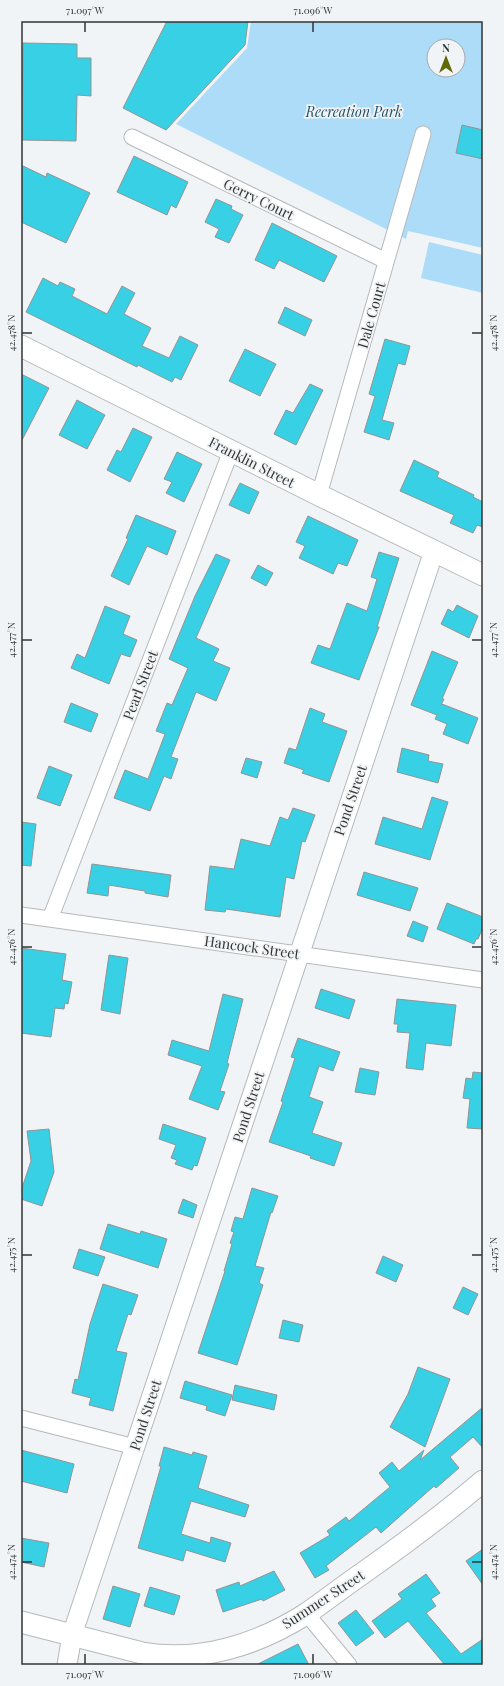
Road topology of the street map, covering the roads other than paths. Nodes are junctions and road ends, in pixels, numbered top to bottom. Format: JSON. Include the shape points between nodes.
{"nodes":[{"id":1,"x":423,"y":134,"type":"dead end"},
{"id":2,"x":132,"y":137,"type":"dead end"},
{"id":3,"x":386,"y":261,"type":"junction"},
{"id":4,"x":21,"y":346,"type":"edge"},
{"id":5,"x":231,"y":451,"type":"junction"},
{"id":6,"x":319,"y":496,"type":"junction"},
{"id":7,"x":434,"y":551,"type":"junction"},
{"id":8,"x":483,"y":575,"type":"edge"},
{"id":9,"x":21,"y":915,"type":"edge"},
{"id":10,"x":50,"y":919,"type":"junction"},
{"id":11,"x":299,"y":954,"type":"junction"},
{"id":12,"x":483,"y":980,"type":"edge"},
{"id":13,"x":21,"y":1418,"type":"edge"},
{"id":14,"x":135,"y":1447,"type":"junction"},
{"id":15,"x":483,"y":1481,"type":"edge"},
{"id":16,"x":306,"y":1614,"type":"junction"},
{"id":17,"x":21,"y":1622,"type":"edge"},
{"id":18,"x":72,"y":1635,"type":"junction"},
{"id":19,"x":67,"y":1665,"type":"edge"},
{"id":20,"x":349,"y":1665,"type":"edge"}],
"edges":[{"from":1,"to":3,"type":"street","name":"Dale Court"},
{"from":2,"to":3,"type":"street","name":"Gerry Court"},
{"from":3,"to":6,"type":"street","name":"Dale Court"},
{"from":4,"to":5,"type":"main road","name":"Franklin Street"},
{"from":5,"to":6,"type":"main road","name":"Franklin Street"},
{"from":5,"to":10,"type":"street","name":"Pearl Street"},
{"from":6,"to":7,"type":"main road","name":"Franklin Street"},
{"from":7,"to":8,"type":"main road","name":"Franklin Street"},
{"from":7,"to":11,"type":"street","name":"Pond Street"},
{"from":9,"to":10,"type":"street","name":"Hancock Street"},
{"from":10,"to":11,"type":"street","name":"Hancock Street"},
{"from":11,"to":12,"type":"street","name":"Hancock Street"},
{"from":11,"to":14,"type":"street","name":"Pond Street"},
{"from":13,"to":14,"type":"street"},
{"from":14,"to":18,"type":"street","name":"Pond Street"},
{"from":15,"to":16,"type":"main road","name":"Summer Street","via":[[409,1541]]},
{"from":16,"to":18,"type":"main road","name":"Summer Street","via":[[238,1646],[195,1656],[151,1655]]},
{"from":16,"to":20,"type":"street"},
{"from":17,"to":18,"type":"main road","name":"Summer Street"},
{"from":18,"to":19,"type":"street","name":"Pond Street"}]}
